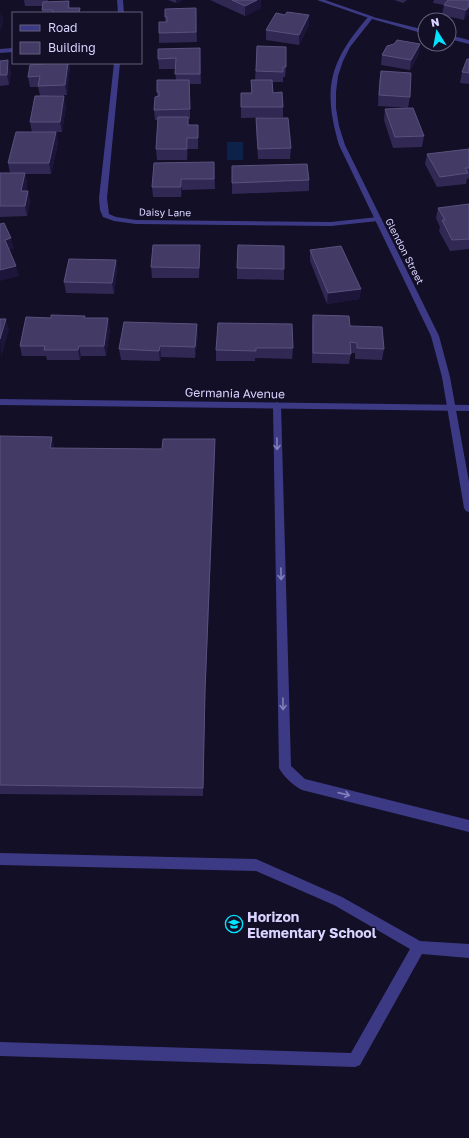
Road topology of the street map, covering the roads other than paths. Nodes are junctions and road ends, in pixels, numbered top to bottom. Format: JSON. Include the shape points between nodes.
{"nodes":[{"id":1,"x":120,"y":0,"type":"edge"},
{"id":2,"x":320,"y":0,"type":"edge"},
{"id":3,"x":121,"y":12,"type":"edge"},
{"id":4,"x":371,"y":17,"type":"junction"},
{"id":5,"x":417,"y":30,"type":"edge"},
{"id":6,"x":457,"y":39,"type":"edge"},
{"id":7,"x":469,"y":42,"type":"edge"},
{"id":8,"x":12,"y":50,"type":"edge"},
{"id":9,"x":0,"y":51,"type":"edge"},
{"id":10,"x":117,"y":64,"type":"edge"},
{"id":11,"x":378,"y":219,"type":"junction"},
{"id":12,"x":0,"y":402,"type":"edge"},
{"id":13,"x":277,"y":405,"type":"junction"},
{"id":14,"x":452,"y":408,"type":"junction"},
{"id":15,"x":469,"y":408,"type":"edge"},
{"id":16,"x":469,"y":508,"type":"edge"},
{"id":17,"x":469,"y":826,"type":"edge"},
{"id":18,"x":0,"y":859,"type":"edge"},
{"id":19,"x":419,"y":947,"type":"junction"},
{"id":20,"x":469,"y":951,"type":"edge"},
{"id":21,"x":0,"y":1049,"type":"edge"}],
"edges":[{"from":1,"to":3,"type":"street"},
{"from":2,"to":4,"type":"street"},
{"from":4,"to":5,"type":"street"},
{"from":4,"to":11,"type":"street","name":"Glendon Street","via":[[351,40],[339,61],[332,95],[334,119],[342,145]]},
{"from":6,"to":7,"type":"street"},
{"from":8,"to":9,"type":"street"},
{"from":10,"to":11,"type":"street","name":"Daisy Lane","via":[[103,198],[106,215],[114,219],[136,222],[331,224]]},
{"from":11,"to":14,"type":"street","name":"Glendon Street","via":[[430,324],[442,360]]},
{"from":12,"to":13,"type":"street","name":"Germania Avenue"},
{"from":13,"to":14,"type":"street","name":"Germania Avenue"},
{"from":13,"to":17,"type":"street","one_way":true,"via":[[285,768],[302,784]]},
{"from":14,"to":15,"type":"street","name":"Germania Avenue"},
{"from":14,"to":16,"type":"street","name":"Glendon Street"},
{"from":18,"to":19,"type":"street","via":[[256,865],[338,901]]},
{"from":19,"to":20,"type":"street"},
{"from":19,"to":21,"type":"street","via":[[355,1060]]}]}
